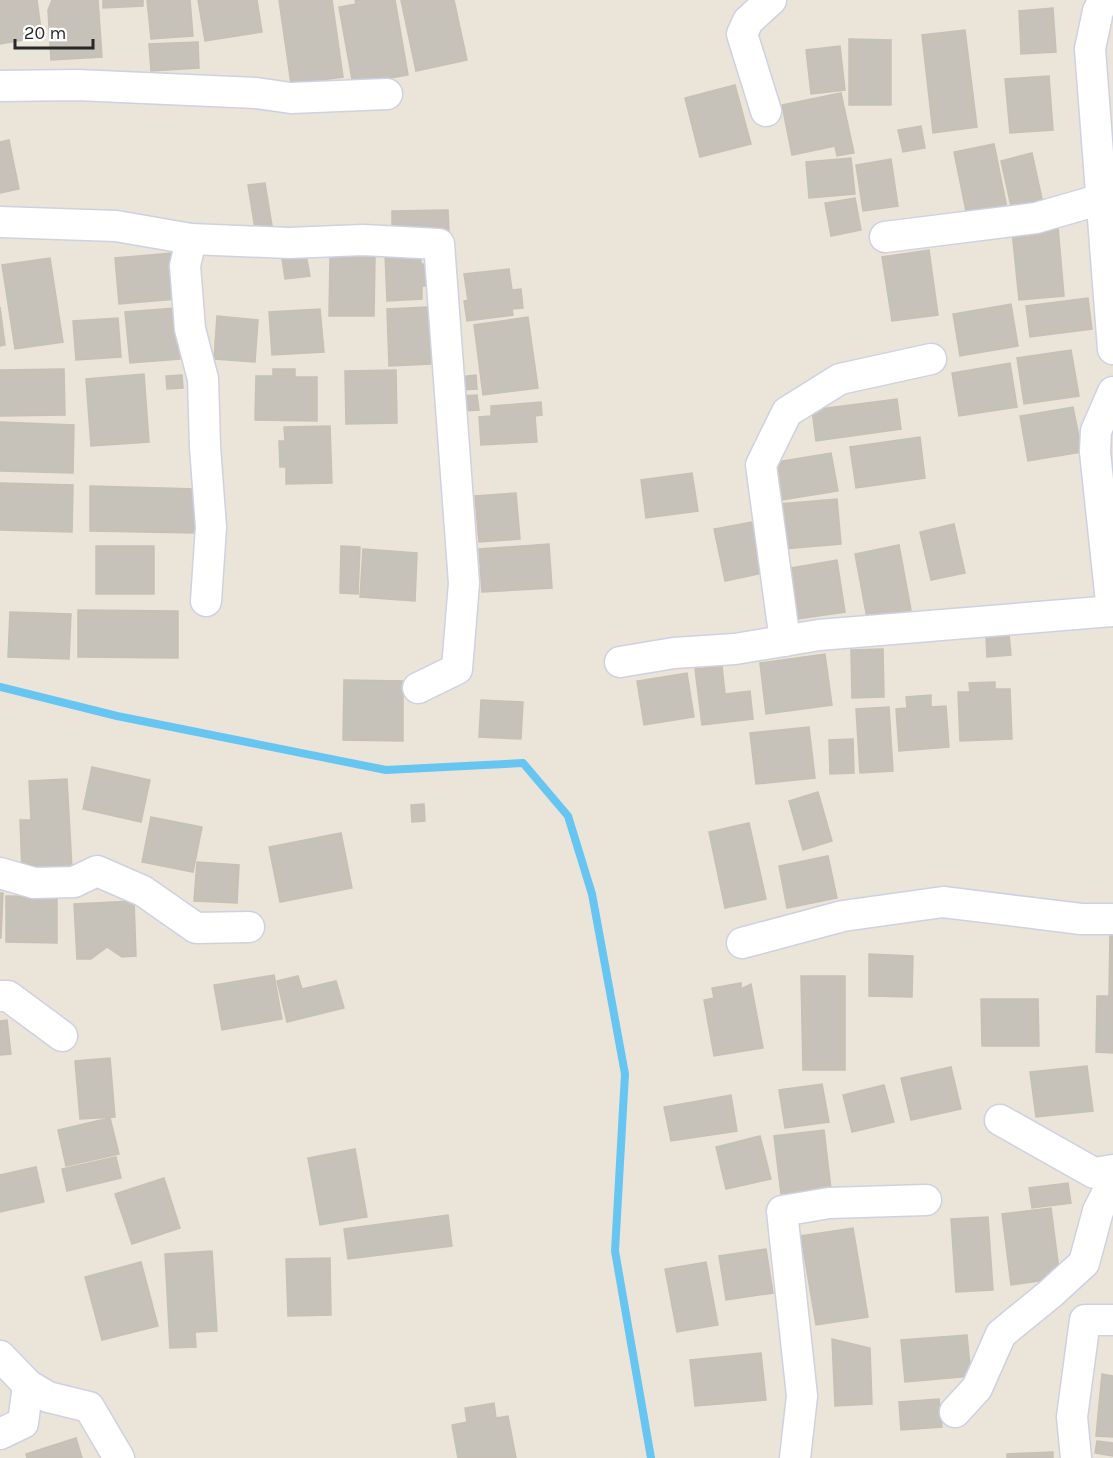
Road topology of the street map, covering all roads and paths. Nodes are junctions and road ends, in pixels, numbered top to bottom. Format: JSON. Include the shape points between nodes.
{"nodes":[{"id":1,"x":771,"y":0,"type":"edge"},
{"id":2,"x":1104,"y":0,"type":"edge"},
{"id":3,"x":0,"y":86,"type":"edge"},
{"id":4,"x":387,"y":94,"type":"dead end"},
{"id":5,"x":765,"y":111,"type":"dead end"},
{"id":6,"x":1102,"y":199,"type":"junction"},
{"id":7,"x":0,"y":222,"type":"edge"},
{"id":8,"x":885,"y":237,"type":"dead end"},
{"id":9,"x":191,"y":239,"type":"junction"},
{"id":10,"x":1113,"y":349,"type":"edge"},
{"id":11,"x":931,"y":359,"type":"dead end"},
{"id":12,"x":1113,"y":392,"type":"edge"},
{"id":13,"x":206,"y":601,"type":"dead end"},
{"id":14,"x":1112,"y":611,"type":"edge"},
{"id":15,"x":785,"y":641,"type":"junction"},
{"id":16,"x":620,"y":662,"type":"dead end"},
{"id":17,"x":418,"y":688,"type":"dead end"},
{"id":18,"x":0,"y":873,"type":"edge"},
{"id":19,"x":1113,"y":919,"type":"edge"},
{"id":20,"x":249,"y":927,"type":"dead end"},
{"id":21,"x":742,"y":943,"type":"dead end"},
{"id":22,"x":0,"y":996,"type":"edge"},
{"id":23,"x":62,"y":1036,"type":"dead end"},
{"id":24,"x":1000,"y":1120,"type":"dead end"},
{"id":25,"x":1113,"y":1170,"type":"edge"},
{"id":26,"x":1113,"y":1182,"type":"edge"},
{"id":27,"x":926,"y":1200,"type":"dead end"},
{"id":28,"x":1113,"y":1320,"type":"edge"},
{"id":29,"x":0,"y":1356,"type":"edge"},
{"id":30,"x":28,"y":1385,"type":"junction"},
{"id":31,"x":955,"y":1412,"type":"dead end"},
{"id":32,"x":0,"y":1434,"type":"edge"},
{"id":33,"x":119,"y":1458,"type":"edge"},
{"id":34,"x":795,"y":1458,"type":"edge"},
{"id":35,"x":1076,"y":1458,"type":"edge"}],
"edges":[{"from":1,"to":5,"type":"street","via":[[748,21],[742,34]]},
{"from":2,"to":6,"type":"street","via":[[1098,10],[1090,49]]},
{"from":3,"to":4,"type":"street","via":[[77,85],[291,98]]},
{"from":6,"to":8,"type":"street","via":[[1036,218]]},
{"from":6,"to":10,"type":"street"},
{"from":7,"to":9,"type":"street","via":[[116,226]]},
{"from":9,"to":13,"type":"street","via":[[185,266],[190,329],[203,379],[211,526]]},
{"from":9,"to":17,"type":"street","via":[[439,244],[464,583],[457,669]]},
{"from":11,"to":15,"type":"street","via":[[840,379],[787,412],[761,465]]},
{"from":12,"to":14,"type":"street","via":[[1096,431],[1095,452]]},
{"from":14,"to":15,"type":"street"},
{"from":15,"to":16,"type":"street"},
{"from":18,"to":20,"type":"street","via":[[33,883],[74,882],[97,871],[143,891],[196,928]]},
{"from":19,"to":21,"type":"street","via":[[1081,919],[943,902],[843,916]]},
{"from":22,"to":23,"type":"street","via":[[8,996]]},
{"from":24,"to":25,"type":"street","via":[[1094,1173]]},
{"from":26,"to":31,"type":"street","via":[[1098,1211],[1083,1263],[1001,1334],[977,1388]]},
{"from":27,"to":34,"type":"street","via":[[829,1203],[782,1211],[802,1396]]},
{"from":28,"to":35,"type":"street","via":[[1085,1320],[1072,1417]]},
{"from":29,"to":30,"type":"street"},
{"from":30,"to":32,"type":"street","via":[[23,1423]]},
{"from":30,"to":33,"type":"street","via":[[48,1397],[89,1407]]}]}
